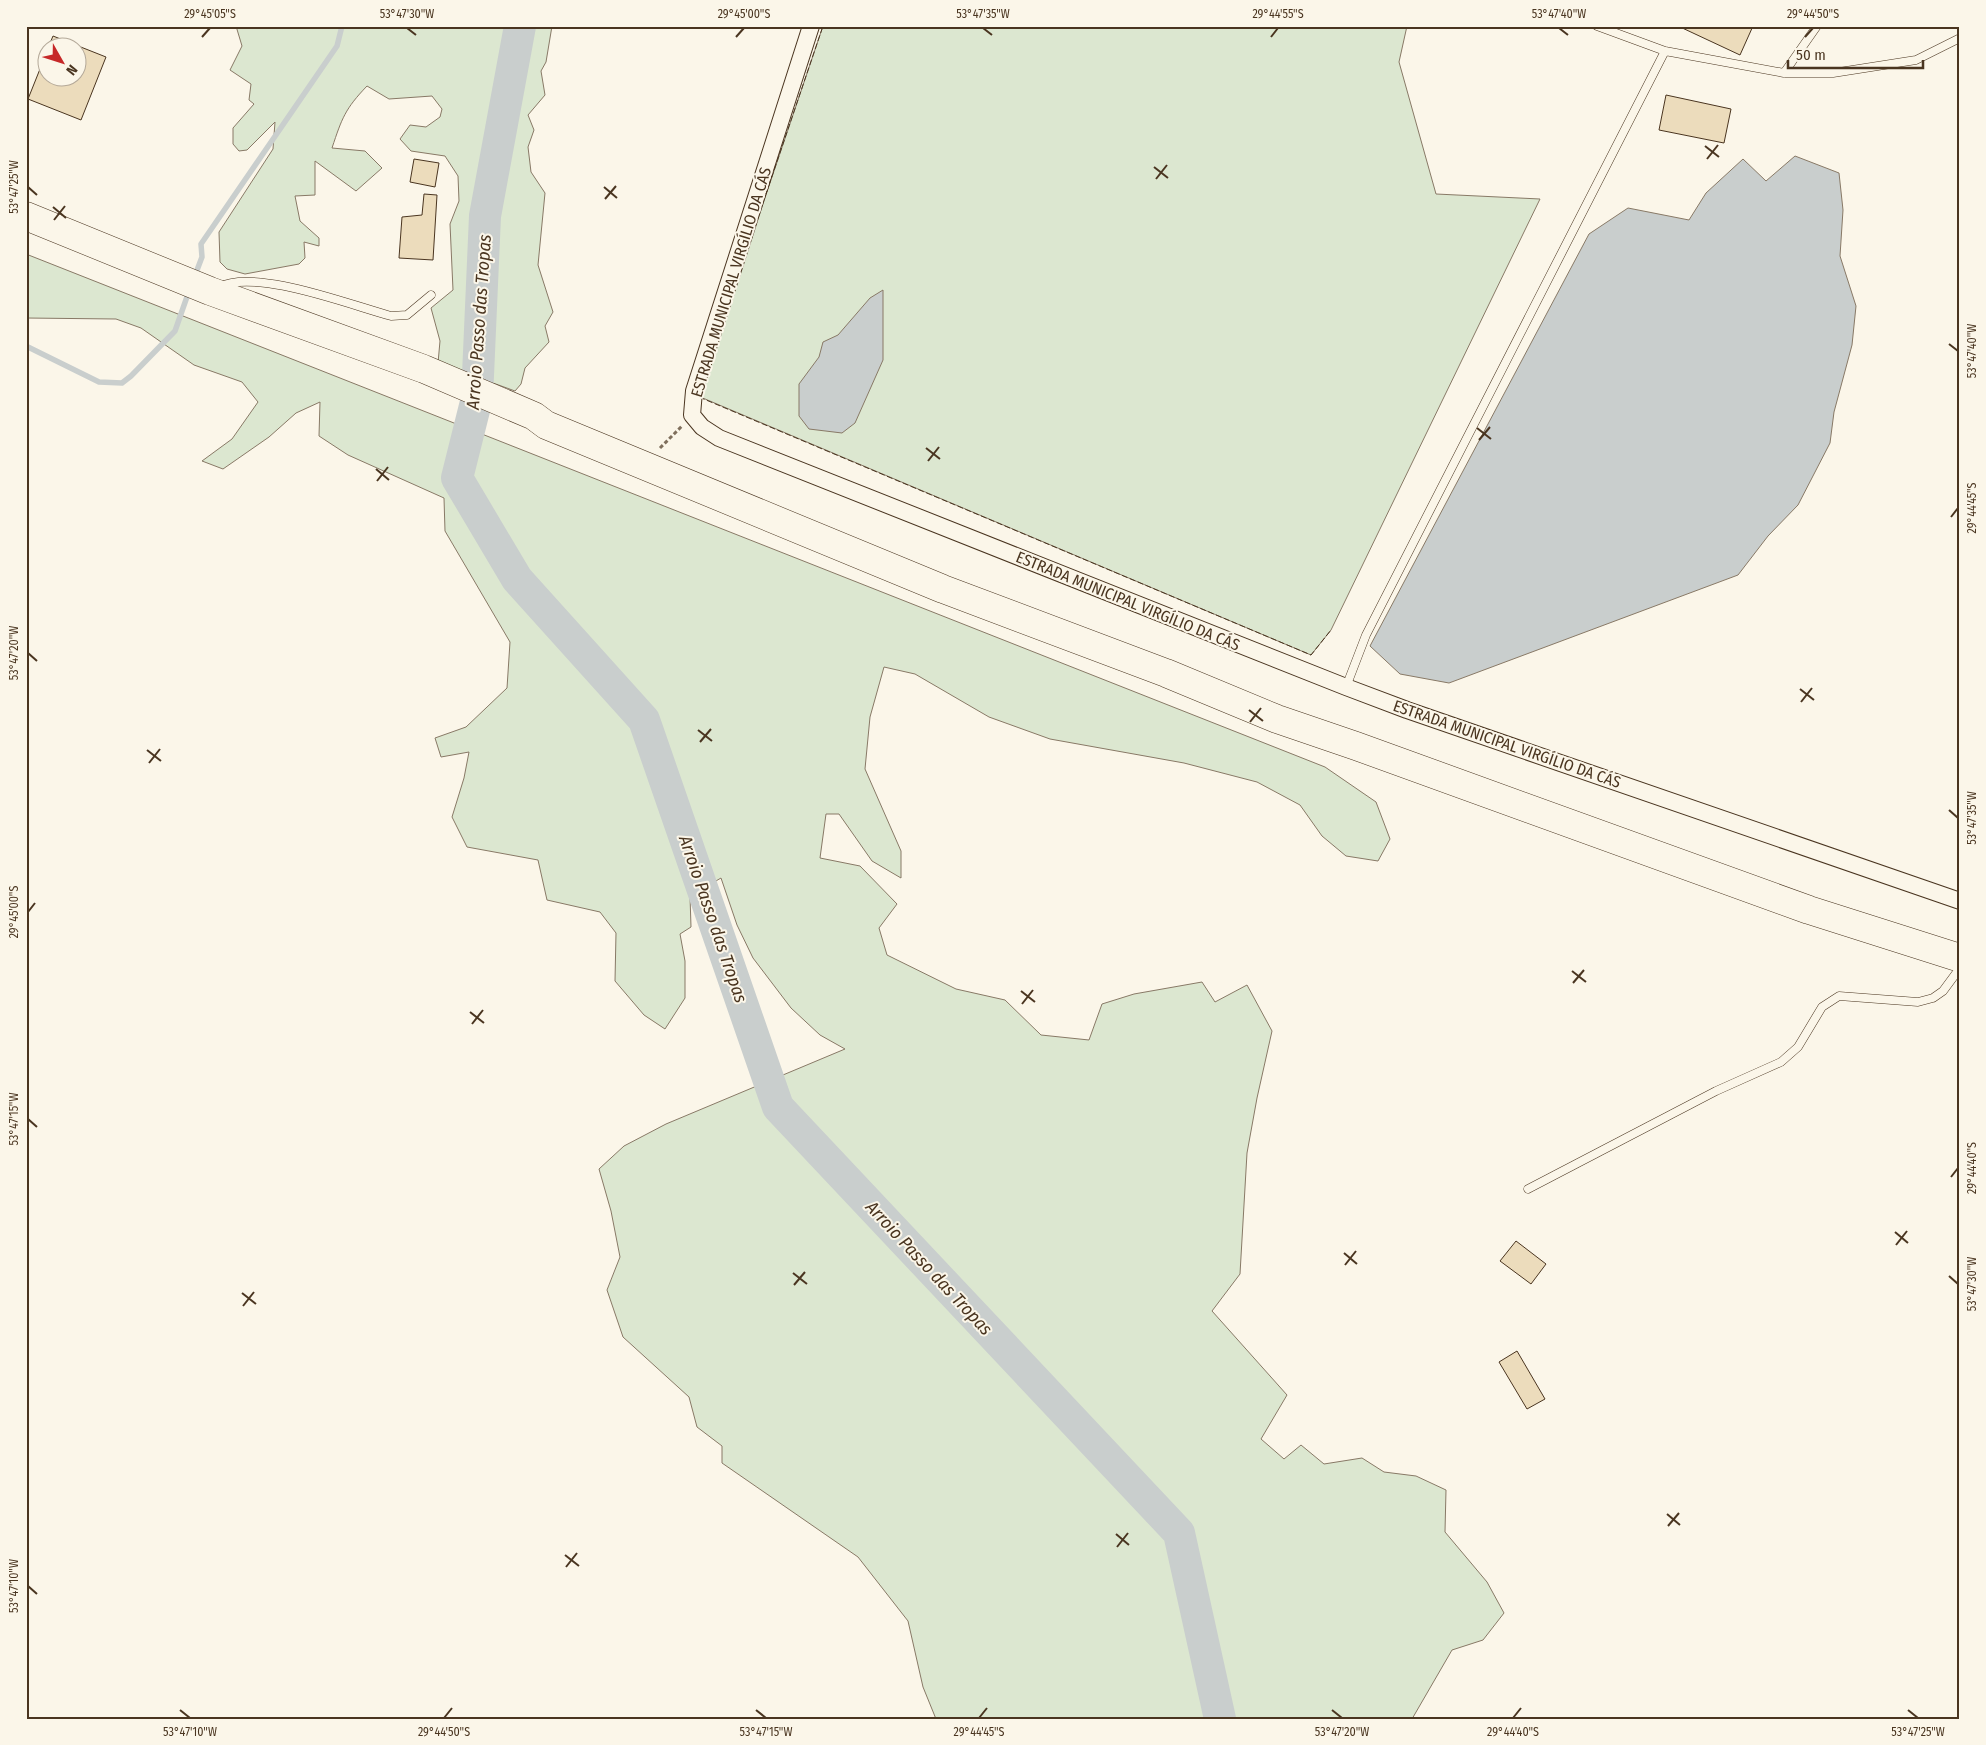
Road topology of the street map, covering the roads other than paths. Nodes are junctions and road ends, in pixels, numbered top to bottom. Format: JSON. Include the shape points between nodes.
{"nodes":[{"id":1,"x":811,"y":26,"type":"edge"},
{"id":2,"x":1597,"y":26,"type":"edge"},
{"id":3,"x":1816,"y":26,"type":"edge"},
{"id":4,"x":1960,"y":38,"type":"edge"},
{"id":5,"x":1665,"y":51,"type":"junction"},
{"id":6,"x":1784,"y":73,"type":"junction"},
{"id":7,"x":26,"y":216,"type":"edge"},
{"id":8,"x":210,"y":291,"type":"junction"},
{"id":9,"x":431,"y":295,"type":"dead end"},
{"id":10,"x":534,"y":416,"type":"junction"},
{"id":11,"x":1346,"y":688,"type":"junction"},
{"id":12,"x":1960,"y":901,"type":"edge"},
{"id":13,"x":1960,"y":946,"type":"edge"},
{"id":14,"x":1960,"y":958,"type":"edge"},
{"id":15,"x":1960,"y":968,"type":"edge"},
{"id":16,"x":1528,"y":1189,"type":"dead end"}],
"edges":[{"from":1,"to":11,"type":"street","name":"ESTRADA MUNICIPAL VIRGÍLIO DA CÁS","via":[[694,391],[692,415],[702,427],[719,438]]},
{"from":2,"to":5,"type":"lane"},
{"from":3,"to":6,"type":"lane"},
{"from":4,"to":6,"type":"lane","via":[[1916,60],[1833,73]]},
{"from":5,"to":6,"type":"lane"},
{"from":5,"to":11,"type":"lane","via":[[1366,635]]},
{"from":7,"to":8,"type":"highway"},
{"from":8,"to":9,"type":"lane","via":[[227,282],[262,281],[391,316],[407,315]]},
{"from":8,"to":10,"type":"highway","via":[[424,369]]},
{"from":10,"to":13,"type":"highway","via":[[549,418],[652,455],[1169,664],[1445,769]]},
{"from":10,"to":14,"type":"highway","via":[[546,425],[943,589],[1166,673],[1277,719],[1809,910]]},
{"from":11,"to":12,"type":"street","name":"ESTRADA MUNICIPAL VIRGÍLIO DA CÁS"},
{"from":15,"to":16,"type":"lane","via":[[1943,991],[1918,1002],[1840,996],[1822,1006],[1798,1047],[1781,1062],[1716,1091]]}]}
